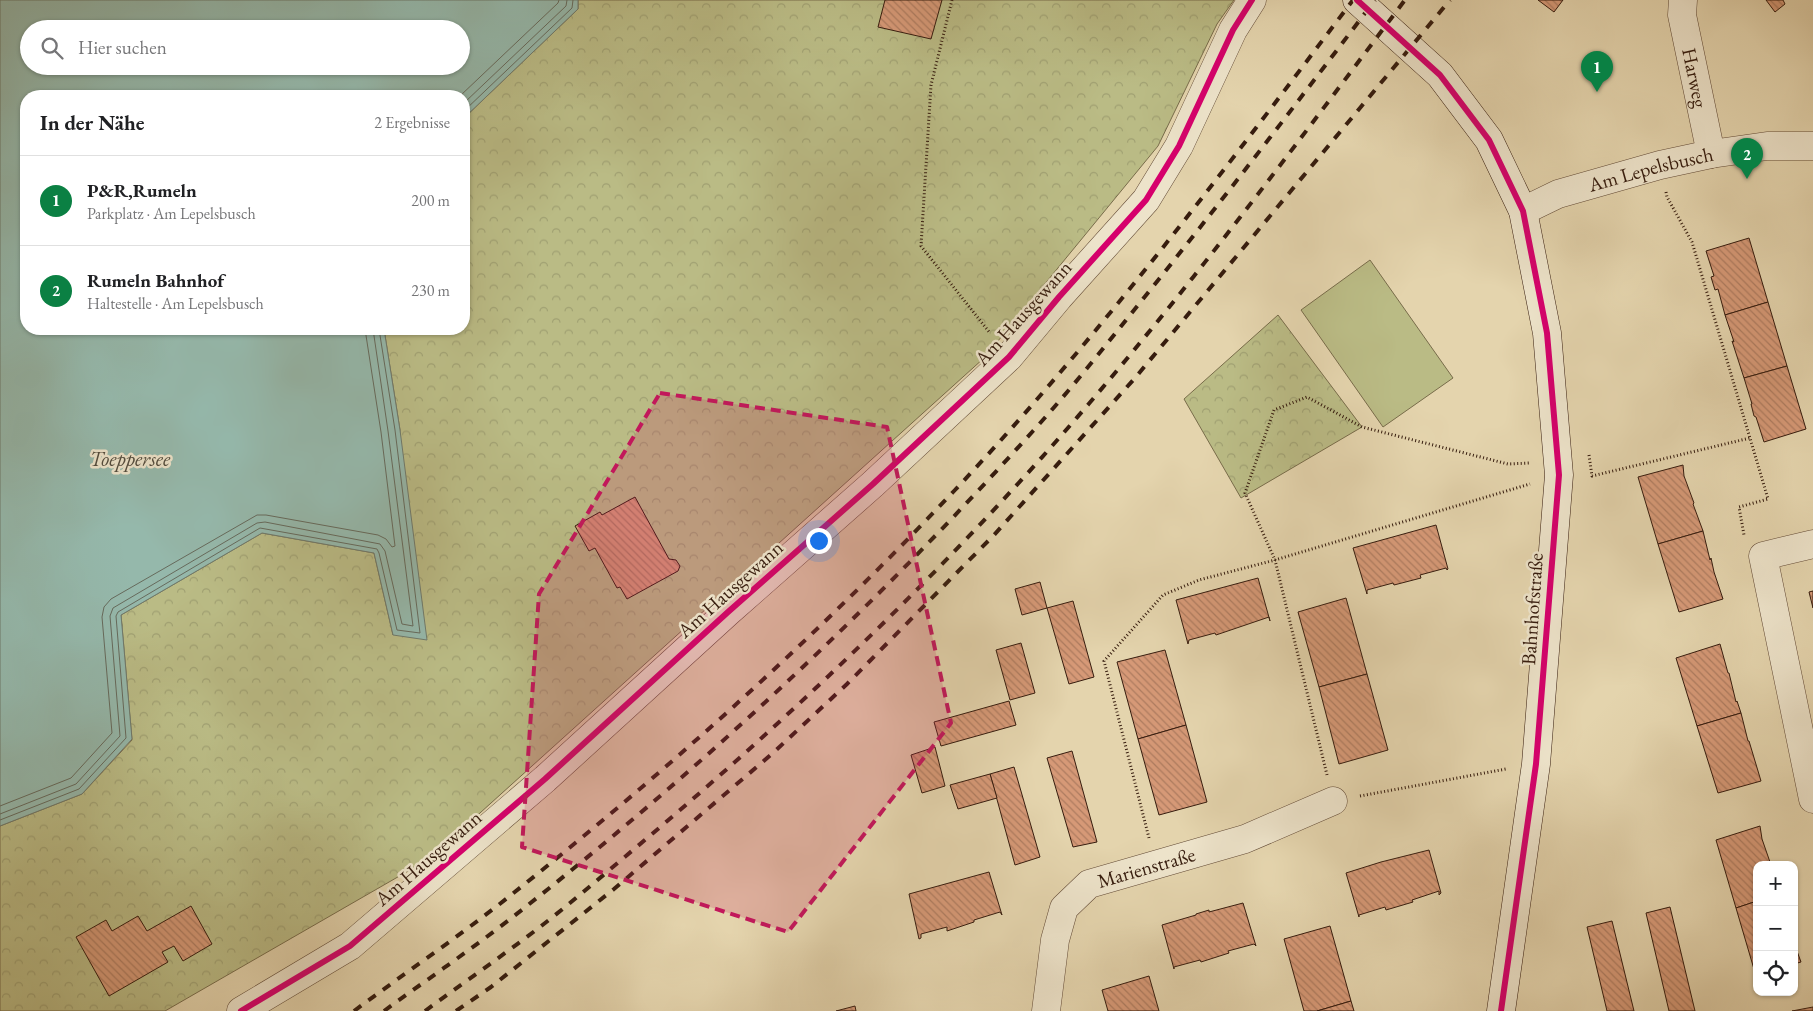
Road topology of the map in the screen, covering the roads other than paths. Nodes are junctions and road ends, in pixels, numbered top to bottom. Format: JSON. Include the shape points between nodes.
{"nodes":[{"id":1,"x":1252,"y":0,"type":"edge"},
{"id":2,"x":1357,"y":0,"type":"edge"},
{"id":3,"x":1683,"y":0,"type":"edge"},
{"id":4,"x":1813,"y":146,"type":"edge"},
{"id":5,"x":1711,"y":154,"type":"junction"},
{"id":6,"x":1522,"y":210,"type":"junction"},
{"id":7,"x":1813,"y":544,"type":"edge"},
{"id":8,"x":1813,"y":799,"type":"edge"},
{"id":9,"x":1333,"y":801,"type":"road end"},
{"id":10,"x":241,"y":1011,"type":"edge"},
{"id":11,"x":1046,"y":1011,"type":"edge"},
{"id":12,"x":1501,"y":1011,"type":"edge"}],
"edges":[{"from":1,"to":10,"type":"street","name":"Am Hausgewann","via":[[1233,30],[1179,146],[1146,200],[1010,357],[545,779],[350,946]]},
{"from":2,"to":6,"type":"street","name":"Bahnhofstraße","via":[[1440,75],[1489,140]]},
{"from":3,"to":5,"type":"street","name":"Harweg","via":[[1682,15]]},
{"from":4,"to":5,"type":"street","name":"Am Lepelsbusch","via":[[1767,146]]},
{"from":5,"to":6,"type":"street","name":"Am Lepelsbusch","via":[[1558,194]]},
{"from":6,"to":12,"type":"street","name":"Bahnhofstraße","via":[[1547,333],[1558,466],[1536,764]]},
{"from":7,"to":8,"type":"street","via":[[1764,556]]},
{"from":9,"to":11,"type":"street","name":"Marienstraße","via":[[1246,839],[1089,884],[1064,908],[1054,940]]}]}
